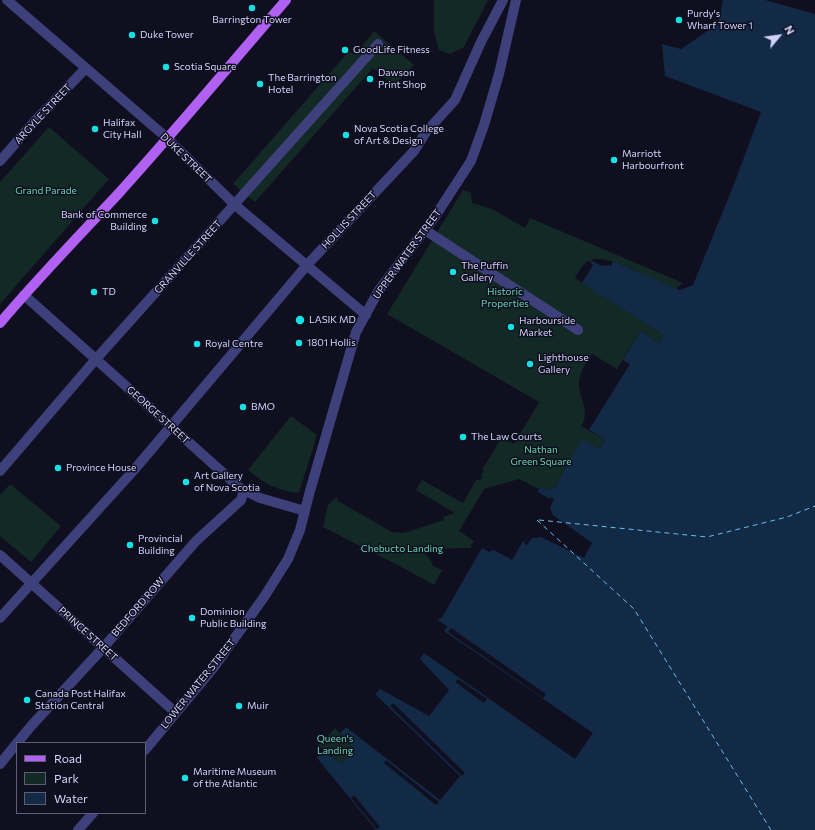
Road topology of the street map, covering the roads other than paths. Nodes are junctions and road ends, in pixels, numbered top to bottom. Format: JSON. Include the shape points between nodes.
{"nodes":[{"id":1,"x":7,"y":0,"type":"edge"},
{"id":2,"x":286,"y":0,"type":"edge"},
{"id":3,"x":503,"y":0,"type":"edge"},
{"id":4,"x":516,"y":0,"type":"edge"},
{"id":5,"x":378,"y":44,"type":"dead end"},
{"id":6,"x":86,"y":68,"type":"junction"},
{"id":7,"x":167,"y":138,"type":"junction"},
{"id":8,"x":0,"y":161,"type":"edge"},
{"id":9,"x":235,"y":205,"type":"junction"},
{"id":10,"x":425,"y":230,"type":"junction"},
{"id":11,"x":307,"y":265,"type":"junction"},
{"id":12,"x":24,"y":295,"type":"junction"},
{"id":13,"x":366,"y":315,"type":"junction"},
{"id":14,"x":0,"y":323,"type":"edge"},
{"id":15,"x":578,"y":330,"type":"dead end"},
{"id":16,"x":96,"y":359,"type":"junction"},
{"id":17,"x":171,"y":426,"type":"junction"},
{"id":18,"x":0,"y":471,"type":"edge"},
{"id":19,"x":244,"y":491,"type":"junction"},
{"id":20,"x":305,"y":512,"type":"junction"},
{"id":21,"x":0,"y":555,"type":"edge"},
{"id":22,"x":31,"y":583,"type":"junction"},
{"id":23,"x":0,"y":618,"type":"edge"},
{"id":24,"x":103,"y":648,"type":"junction"},
{"id":25,"x":176,"y":713,"type":"junction"},
{"id":26,"x":18,"y":742,"type":"edge"},
{"id":27,"x":16,"y":744,"type":"edge"},
{"id":28,"x":146,"y":749,"type":"edge"},
{"id":29,"x":0,"y":764,"type":"edge"},
{"id":30,"x":93,"y":814,"type":"edge"},
{"id":31,"x":78,"y":830,"type":"edge"}],
"edges":[{"from":1,"to":6,"type":"street","name":"DUKE STREET"},
{"from":2,"to":7,"type":"main road"},
{"from":3,"to":11,"type":"street","name":"HOLLIS STREET","via":[[455,100],[426,132],[414,151]]},
{"from":4,"to":10,"type":"street","name":"UPPER WATER STREET","via":[[484,126],[471,161]]},
{"from":5,"to":9,"type":"street","name":"GRANVILLE STREET"},
{"from":6,"to":7,"type":"street","name":"DUKE STREET"},
{"from":6,"to":8,"type":"street","name":"ARGYLE STREET"},
{"from":7,"to":9,"type":"street","name":"DUKE STREET"},
{"from":7,"to":12,"type":"main road"},
{"from":9,"to":11,"type":"street","name":"DUKE STREET"},
{"from":9,"to":16,"type":"street","name":"GRANVILLE STREET"},
{"from":10,"to":13,"type":"street","name":"UPPER WATER STREET","via":[[379,290]]},
{"from":10,"to":15,"type":"street"},
{"from":11,"to":13,"type":"street","name":"DUKE STREET"},
{"from":11,"to":17,"type":"street","name":"HOLLIS STREET"},
{"from":12,"to":14,"type":"main road"},
{"from":12,"to":16,"type":"street","name":"GEORGE STREET"},
{"from":13,"to":20,"type":"street","name":"UPPER WATER STREET","via":[[356,332]]},
{"from":16,"to":17,"type":"street","name":"GEORGE STREET"},
{"from":16,"to":18,"type":"street","name":"GRANVILLE STREET"},
{"from":17,"to":19,"type":"street","name":"GEORGE STREET"},
{"from":17,"to":22,"type":"street","name":"HOLLIS STREET"},
{"from":19,"to":20,"type":"street","name":"GEORGE STREET"},
{"from":19,"to":24,"type":"street","name":"BEDFORD ROW","via":[[241,500],[196,541]]},
{"from":20,"to":25,"type":"street","name":"LOWER WATER STREET","via":[[288,559],[264,597],[214,667]]},
{"from":21,"to":22,"type":"street","name":"PRINCE STREET"},
{"from":22,"to":23,"type":"street","name":"HOLLIS STREET"},
{"from":22,"to":24,"type":"street","name":"PRINCE STREET"},
{"from":24,"to":25,"type":"street","name":"PRINCE STREET"},
{"from":24,"to":26,"type":"street","name":"BEDFORD ROW"},
{"from":25,"to":28,"type":"street","name":"LOWER WATER STREET"},
{"from":27,"to":29,"type":"street","name":"BEDFORD ROW"},
{"from":30,"to":31,"type":"street"}]}
